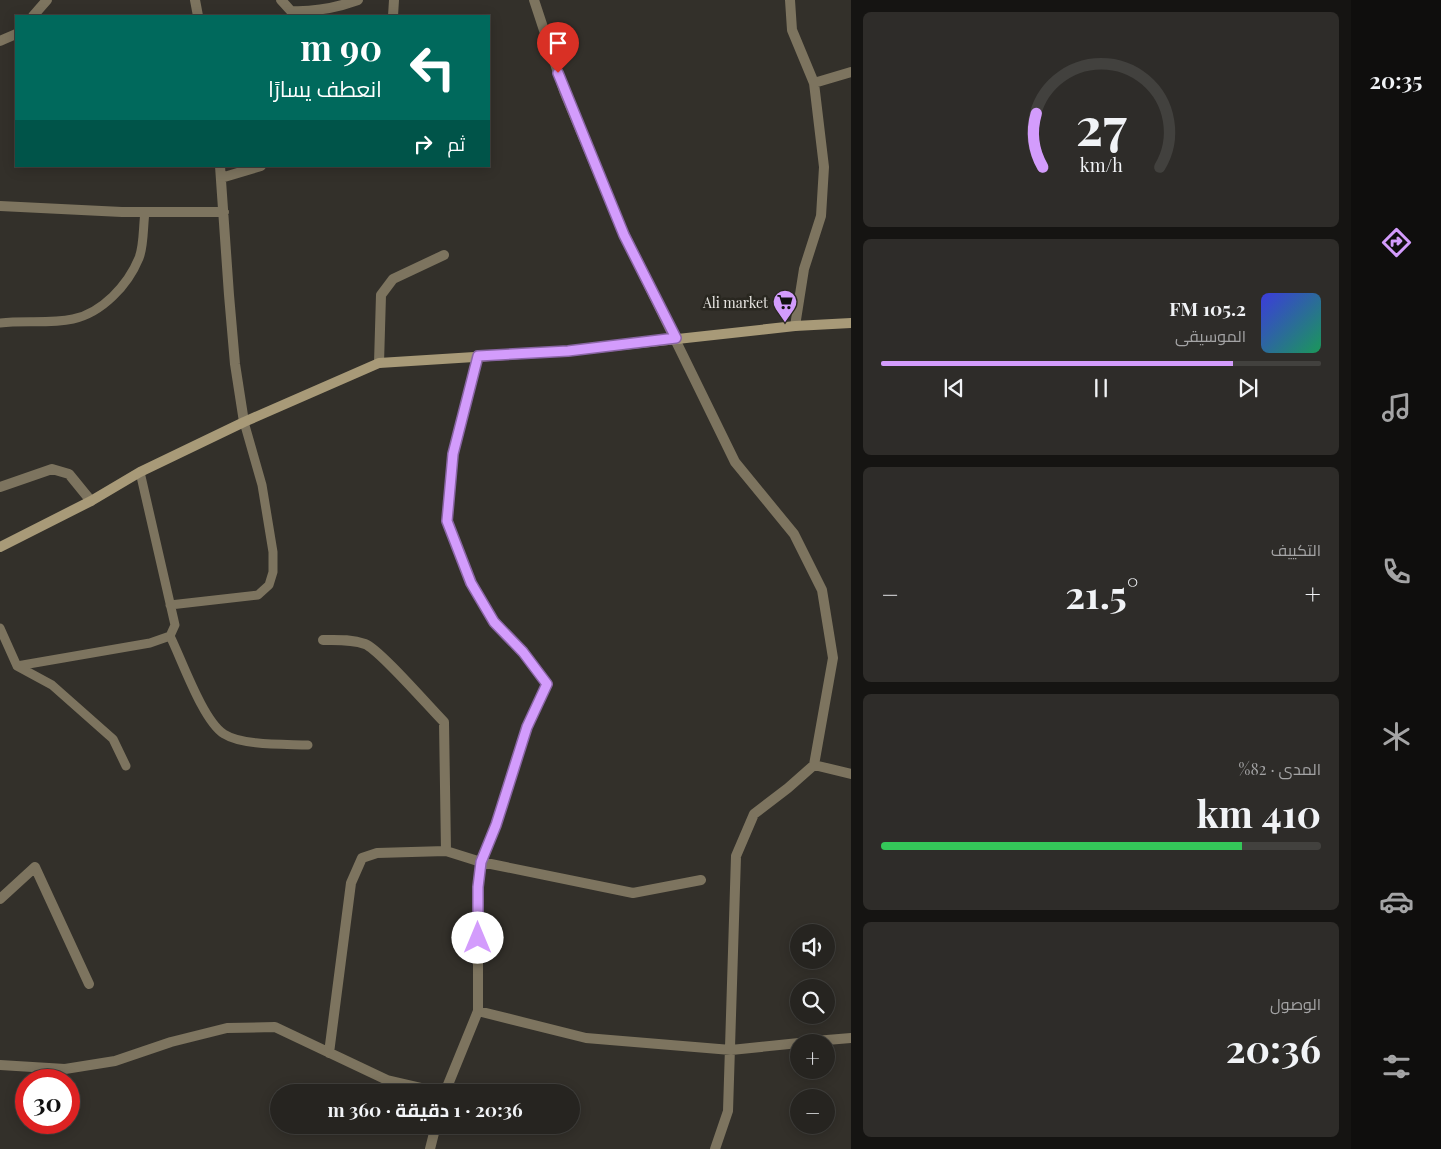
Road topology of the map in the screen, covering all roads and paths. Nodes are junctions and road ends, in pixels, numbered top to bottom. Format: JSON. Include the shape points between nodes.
{"nodes":[{"id":1,"x":47,"y":0,"type":"edge"},
{"id":2,"x":195,"y":0,"type":"edge"},
{"id":3,"x":281,"y":0,"type":"edge"},
{"id":4,"x":358,"y":0,"type":"edge"},
{"id":5,"x":394,"y":0,"type":"edge"},
{"id":6,"x":534,"y":0,"type":"edge"},
{"id":7,"x":790,"y":0,"type":"edge"},
{"id":8,"x":34,"y":15,"type":"edge"},
{"id":9,"x":198,"y":15,"type":"edge"},
{"id":10,"x":393,"y":15,"type":"edge"},
{"id":11,"x":15,"y":34,"type":"edge"},
{"id":12,"x":0,"y":41,"type":"edge"},
{"id":13,"x":851,"y":72,"type":"edge"},
{"id":14,"x":814,"y":83,"type":"junction"},
{"id":15,"x":220,"y":167,"type":"edge"},
{"id":16,"x":258,"y":167,"type":"edge"},
{"id":17,"x":221,"y":178,"type":"junction"},
{"id":18,"x":0,"y":206,"type":"edge"},
{"id":19,"x":145,"y":212,"type":"junction"},
{"id":20,"x":224,"y":212,"type":"junction"},
{"id":21,"x":444,"y":255,"type":"dead end"},
{"id":22,"x":0,"y":322,"type":"edge"},
{"id":23,"x":851,"y":323,"type":"edge"},
{"id":24,"x":795,"y":326,"type":"junction"},
{"id":25,"x":676,"y":338,"type":"junction"},
{"id":26,"x":478,"y":356,"type":"junction"},
{"id":27,"x":379,"y":363,"type":"junction"},
{"id":28,"x":244,"y":422,"type":"junction"},
{"id":29,"x":140,"y":472,"type":"junction"},
{"id":30,"x":0,"y":487,"type":"edge"},
{"id":31,"x":91,"y":501,"type":"junction"},
{"id":32,"x":0,"y":547,"type":"edge"},
{"id":33,"x":170,"y":605,"type":"junction"},
{"id":34,"x":0,"y":628,"type":"edge"},
{"id":35,"x":170,"y":636,"type":"junction"},
{"id":36,"x":322,"y":640,"type":"dead end"},
{"id":37,"x":17,"y":666,"type":"junction"},
{"id":38,"x":547,"y":684,"type":"joint"},
{"id":39,"x":308,"y":745,"type":"dead end"},
{"id":40,"x":814,"y":765,"type":"junction"},
{"id":41,"x":126,"y":766,"type":"dead end"},
{"id":42,"x":851,"y":774,"type":"edge"},
{"id":43,"x":446,"y":851,"type":"junction"},
{"id":44,"x":481,"y":862,"type":"junction"},
{"id":45,"x":701,"y":880,"type":"dead end"},
{"id":46,"x":0,"y":899,"type":"edge"},
{"id":47,"x":89,"y":984,"type":"dead end"},
{"id":48,"x":478,"y":1011,"type":"junction"},
{"id":49,"x":851,"y":1038,"type":"edge"},
{"id":50,"x":835,"y":1039,"type":"edge"},
{"id":51,"x":790,"y":1044,"type":"edge"},
{"id":52,"x":731,"y":1050,"type":"junction"},
{"id":53,"x":328,"y":1053,"type":"junction"},
{"id":54,"x":0,"y":1065,"type":"edge"},
{"id":55,"x":404,"y":1084,"type":"edge"},
{"id":56,"x":449,"y":1084,"type":"edge"},
{"id":57,"x":434,"y":1134,"type":"edge"},
{"id":58,"x":430,"y":1149,"type":"edge"},
{"id":59,"x":715,"y":1149,"type":"edge"}],
"edges":[{"from":1,"to":8,"type":"street"},
{"from":2,"to":9,"type":"street"},
{"from":3,"to":4,"type":"street","via":[[290,11],[311,12]]},
{"from":5,"to":10,"type":"street"},
{"from":6,"to":25,"type":"street","via":[[564,91],[624,235]]},
{"from":7,"to":14,"type":"street","via":[[792,30]]},
{"from":11,"to":12,"type":"street"},
{"from":13,"to":14,"type":"street"},
{"from":14,"to":24,"type":"street","via":[[824,167],[821,216],[804,270]]},
{"from":15,"to":17,"type":"street"},
{"from":16,"to":17,"type":"street"},
{"from":17,"to":20,"type":"street"},
{"from":18,"to":19,"type":"street"},
{"from":19,"to":20,"type":"street"},
{"from":19,"to":22,"type":"lane","via":[[140,257],[122,286],[109,299],[74,319]]},
{"from":20,"to":28,"type":"street","via":[[228,295]]},
{"from":21,"to":27,"type":"street","via":[[393,279],[381,294]]},
{"from":23,"to":24,"type":"street"},
{"from":24,"to":25,"type":"street"},
{"from":25,"to":26,"type":"street","via":[[568,351]]},
{"from":25,"to":40,"type":"street","via":[[735,462],[794,534],[822,590],[833,658]]},
{"from":26,"to":27,"type":"street"},
{"from":26,"to":38,"type":"lane","via":[[453,454],[447,521],[471,583],[494,622],[523,652]]},
{"from":27,"to":28,"type":"street"},
{"from":28,"to":29,"type":"street"},
{"from":28,"to":33,"type":"lane","via":[[262,485],[273,552],[269,585],[258,595]]},
{"from":29,"to":31,"type":"street"},
{"from":29,"to":33,"type":"lane"},
{"from":30,"to":31,"type":"street","via":[[52,469],[69,474]]},
{"from":31,"to":32,"type":"street"},
{"from":33,"to":35,"type":"lane","via":[[175,625]]},
{"from":34,"to":37,"type":"lane"},
{"from":35,"to":37,"type":"lane","via":[[150,643]]},
{"from":35,"to":39,"type":"lane","via":[[196,696],[223,734],[244,740]]},
{"from":36,"to":43,"type":"street","via":[[366,644],[444,722]]},
{"from":37,"to":41,"type":"lane","via":[[52,684],[113,739]]},
{"from":38,"to":44,"type":"street","via":[[527,727]]},
{"from":40,"to":42,"type":"street"},
{"from":40,"to":52,"type":"street","via":[[754,814],[736,856]]},
{"from":43,"to":44,"type":"street"},
{"from":43,"to":53,"type":"street","via":[[377,852],[362,858],[351,883]]},
{"from":44,"to":45,"type":"street","via":[[633,893]]},
{"from":44,"to":48,"type":"street"},
{"from":46,"to":47,"type":"street","via":[[36,867]]},
{"from":48,"to":52,"type":"street","via":[[586,1038]]},
{"from":48,"to":56,"type":"street"},
{"from":49,"to":50,"type":"street"},
{"from":51,"to":52,"type":"street"},
{"from":52,"to":59,"type":"street","via":[[728,1111]]},
{"from":53,"to":54,"type":"street","via":[[275,1027],[227,1028],[115,1061],[64,1069]]},
{"from":53,"to":55,"type":"street","via":[[387,1080]]},
{"from":57,"to":58,"type":"street"}]}
